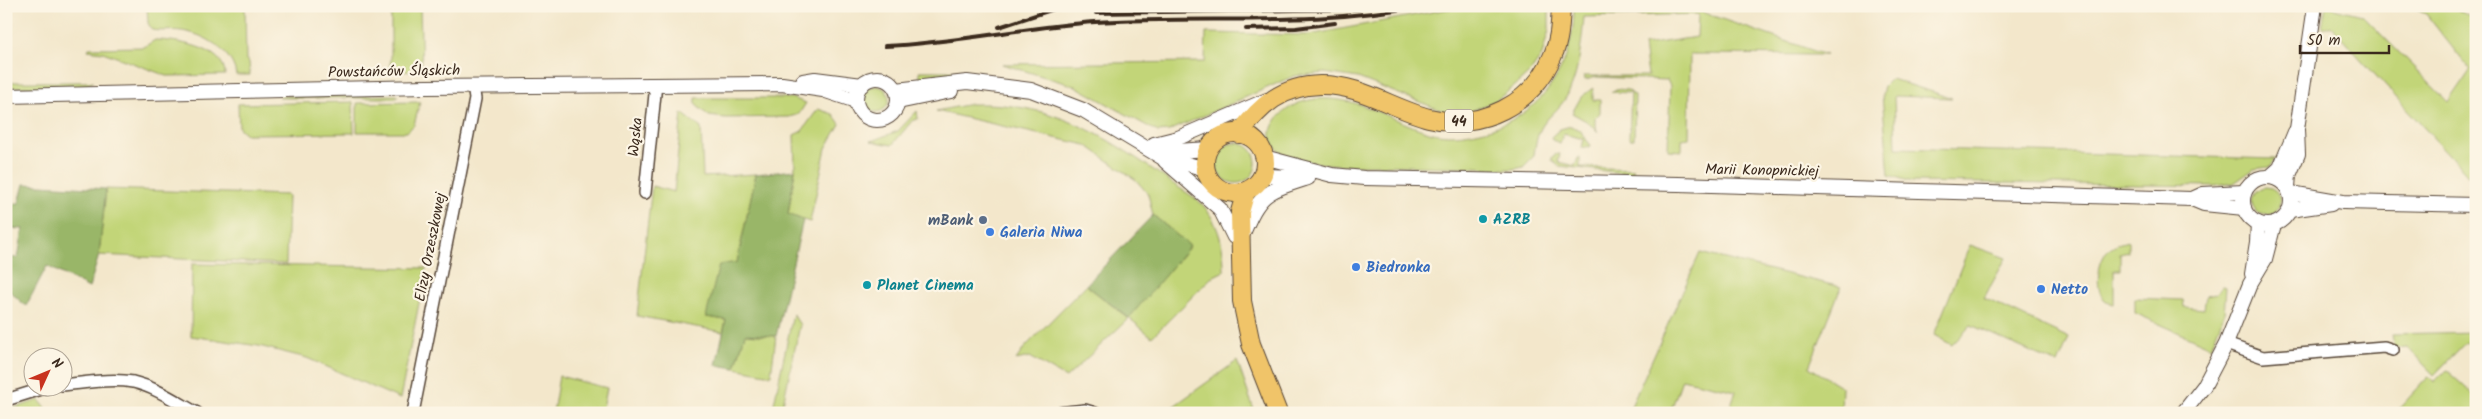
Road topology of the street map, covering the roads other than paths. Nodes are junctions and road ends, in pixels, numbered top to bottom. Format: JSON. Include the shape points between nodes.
{"nodes":[{"id":1,"x":2315,"y":6,"type":"edge"},
{"id":2,"x":1561,"y":8,"type":"edge"},
{"id":3,"x":656,"y":84,"type":"junction"},
{"id":4,"x":782,"y":84,"type":"junction"},
{"id":5,"x":862,"y":85,"type":"junction"},
{"id":6,"x":473,"y":86,"type":"junction"},
{"id":7,"x":1298,"y":88,"type":"junction"},
{"id":8,"x":6,"y":96,"type":"edge"},
{"id":9,"x":897,"y":96,"type":"junction"},
{"id":10,"x":1274,"y":96,"type":"junction"},
{"id":11,"x":856,"y":101,"type":"junction"},
{"id":12,"x":2296,"y":129,"type":"junction"},
{"id":13,"x":1239,"y":134,"type":"junction"},
{"id":14,"x":1128,"y":135,"type":"junction"},
{"id":15,"x":1154,"y":144,"type":"junction"},
{"id":16,"x":1210,"y":149,"type":"junction"},
{"id":17,"x":1261,"y":150,"type":"junction"},
{"id":18,"x":1161,"y":157,"type":"junction"},
{"id":19,"x":1206,"y":169,"type":"junction"},
{"id":20,"x":1332,"y":175,"type":"junction"},
{"id":21,"x":1262,"y":176,"type":"junction"},
{"id":22,"x":2271,"y":176,"type":"junction"},
{"id":23,"x":1308,"y":178,"type":"junction"},
{"id":24,"x":2289,"y":190,"type":"junction"},
{"id":25,"x":1226,"y":191,"type":"junction"},
{"id":26,"x":1246,"y":191,"type":"junction"},
{"id":27,"x":2244,"y":192,"type":"junction"},
{"id":28,"x":645,"y":193,"type":"dead end"},
{"id":29,"x":2192,"y":199,"type":"junction"},
{"id":30,"x":2343,"y":202,"type":"junction"},
{"id":31,"x":2476,"y":205,"type":"edge"},
{"id":32,"x":2244,"y":208,"type":"junction"},
{"id":33,"x":2290,"y":210,"type":"junction"},
{"id":34,"x":2258,"y":223,"type":"junction"},
{"id":35,"x":2274,"y":224,"type":"junction"},
{"id":36,"x":1238,"y":237,"type":"junction"},
{"id":37,"x":2250,"y":284,"type":"junction"},
{"id":38,"x":2226,"y":344,"type":"junction"},
{"id":39,"x":2393,"y":350,"type":"dead end"},
{"id":40,"x":72,"y":385,"type":"edge"},
{"id":41,"x":22,"y":395,"type":"edge"},
{"id":42,"x":6,"y":400,"type":"edge"},
{"id":43,"x":197,"y":413,"type":"edge"},
{"id":44,"x":413,"y":413,"type":"edge"},
{"id":45,"x":1058,"y":413,"type":"edge"},
{"id":46,"x":1095,"y":413,"type":"edge"},
{"id":47,"x":1278,"y":413,"type":"edge"},
{"id":48,"x":2182,"y":413,"type":"edge"}],
"edges":[{"from":1,"to":12,"type":"street"},
{"from":2,"to":7,"type":"main road","number":"44","via":[[1557,44],[1541,77],[1526,95],[1492,115],[1449,121],[1411,113],[1347,88],[1321,85]]},
{"from":3,"to":4,"type":"street","name":"Powstańców Śląskich"},
{"from":3,"to":6,"type":"street","name":"Powstańców Śląskich"},
{"from":3,"to":28,"type":"street","name":"Wąska"},
{"from":4,"to":5,"type":"street","name":"Powstańców Śląskich","via":[[815,79]]},
{"from":4,"to":11,"type":"street","name":"Powstańców Śląskich","via":[[823,90]]},
{"from":5,"to":9,"type":"street","via":[[871,79],[882,79]]},
{"from":5,"to":11,"type":"street"},
{"from":6,"to":8,"type":"street","name":"Powstańców Śląskich"},
{"from":6,"to":44,"type":"street","name":"Elizy Orzeszkowej","via":[[475,99]]},
{"from":7,"to":10,"type":"main road","number":"44"},
{"from":7,"to":17,"type":"main road","via":[[1263,120]]},
{"from":9,"to":11,"type":"street","via":[[892,114],[880,120],[865,116]]},
{"from":9,"to":14,"type":"street","via":[[988,85],[1023,88],[1061,100]]},
{"from":10,"to":13,"type":"main road","number":"44"},
{"from":10,"to":15,"type":"street","via":[[1178,138]]},
{"from":12,"to":22,"type":"street","via":[[2280,168]]},
{"from":12,"to":24,"type":"street","via":[[2298,154],[2289,176]]},
{"from":13,"to":16,"type":"main road","number":"44","via":[[1222,137]]},
{"from":13,"to":17,"type":"main road"},
{"from":14,"to":15,"type":"street"},
{"from":14,"to":18,"type":"street"},
{"from":15,"to":16,"type":"street","via":[[1177,151]]},
{"from":16,"to":19,"type":"main road"},
{"from":17,"to":20,"type":"street","name":"Marii Konopnickiej"},
{"from":17,"to":21,"type":"main road"},
{"from":18,"to":19,"type":"street"},
{"from":18,"to":36,"type":"street","via":[[1220,208]]},
{"from":19,"to":25,"type":"main road","via":[[1216,186]]},
{"from":20,"to":23,"type":"street","name":"Marii Konopnickiej"},
{"from":20,"to":29,"type":"street","name":"Marii Konopnickiej"},
{"from":21,"to":23,"type":"street","name":"Marii Konopnickiej"},
{"from":21,"to":26,"type":"main road"},
{"from":22,"to":24,"type":"street","via":[[2279,179]]},
{"from":22,"to":27,"type":"street","via":[[2251,182]]},
{"from":23,"to":36,"type":"street","via":[[1266,194],[1252,210]]},
{"from":24,"to":30,"type":"street"},
{"from":24,"to":33,"type":"street"},
{"from":25,"to":26,"type":"main road"},
{"from":25,"to":36,"type":"main road"},
{"from":26,"to":36,"type":"main road"},
{"from":27,"to":29,"type":"street","name":"Marii Konopnickiej","via":[[2203,194]]},
{"from":27,"to":32,"type":"street"},
{"from":29,"to":32,"type":"street","name":"Marii Konopnickiej","via":[[2204,204]]},
{"from":30,"to":31,"type":"street"},
{"from":30,"to":33,"type":"street"},
{"from":32,"to":34,"type":"street"},
{"from":33,"to":35,"type":"street"},
{"from":34,"to":35,"type":"street"},
{"from":34,"to":37,"type":"street"},
{"from":35,"to":37,"type":"street","via":[[2265,259]]},
{"from":36,"to":47,"type":"main road","via":[[1242,301],[1251,344]]},
{"from":37,"to":38,"type":"street"},
{"from":38,"to":39,"type":"street","via":[[2263,357],[2384,346]]},
{"from":38,"to":48,"type":"street","via":[[2204,386]]},
{"from":40,"to":43,"type":"street","via":[[134,382]]},
{"from":41,"to":42,"type":"street"},
{"from":45,"to":46,"type":"street","via":[[1085,410]]}]}
